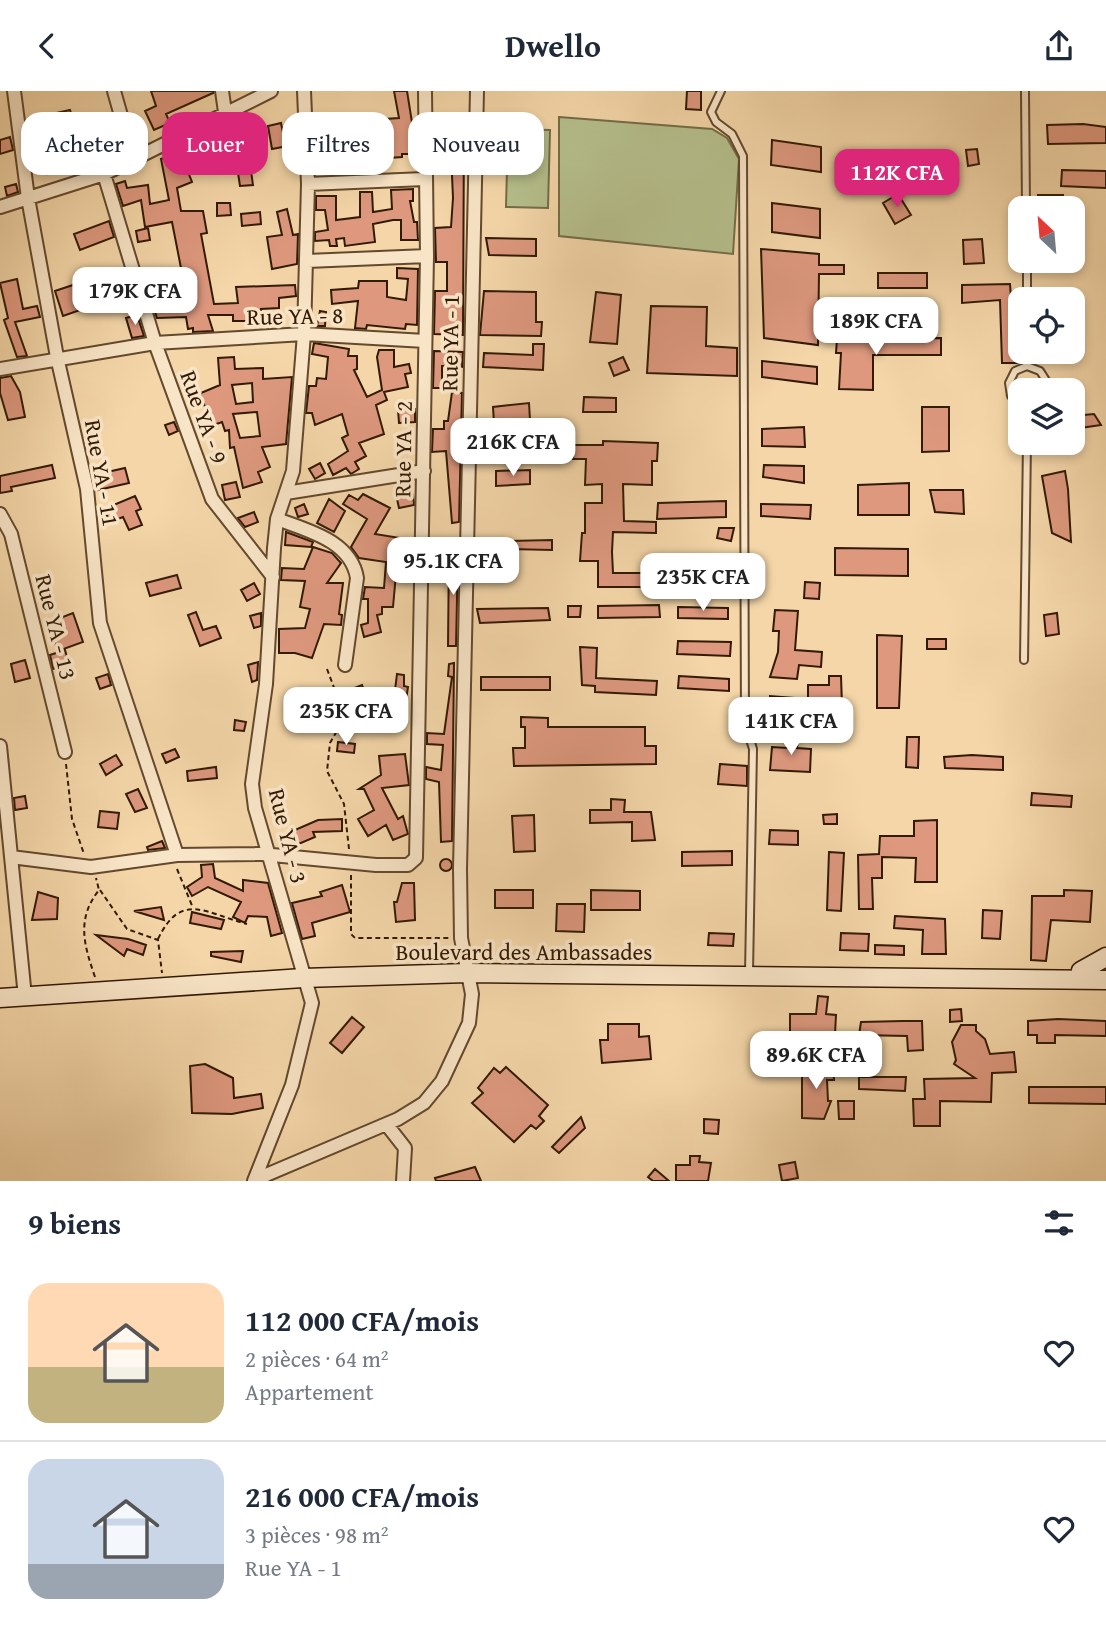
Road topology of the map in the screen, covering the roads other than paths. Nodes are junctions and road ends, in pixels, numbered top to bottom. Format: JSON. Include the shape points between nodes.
{"nodes":[{"id":1,"x":14,"y":91,"type":"edge"},
{"id":2,"x":114,"y":91,"type":"edge"},
{"id":3,"x":222,"y":91,"type":"edge"},
{"id":4,"x":271,"y":91,"type":"edge"},
{"id":5,"x":304,"y":91,"type":"edge"},
{"id":6,"x":425,"y":91,"type":"edge"},
{"id":7,"x":477,"y":91,"type":"edge"},
{"id":8,"x":721,"y":91,"type":"edge"},
{"id":9,"x":1025,"y":91,"type":"edge"},
{"id":10,"x":120,"y":112,"type":"edge"},
{"id":11,"x":225,"y":112,"type":"joint"},
{"id":12,"x":101,"y":175,"type":"edge"},
{"id":13,"x":104,"y":175,"type":"edge"},
{"id":14,"x":424,"y":179,"type":"junction"},
{"id":15,"x":308,"y":184,"type":"junction"},
{"id":16,"x":1026,"y":196,"type":"edge"},
{"id":17,"x":28,"y":198,"type":"junction"},
{"id":18,"x":0,"y":207,"type":"edge"},
{"id":19,"x":427,"y":256,"type":"junction"},
{"id":20,"x":307,"y":261,"type":"junction"},
{"id":21,"x":304,"y":334,"type":"junction"},
{"id":22,"x":425,"y":341,"type":"junction"},
{"id":23,"x":155,"y":343,"type":"junction"},
{"id":24,"x":57,"y":357,"type":"junction"},
{"id":25,"x":1027,"y":366,"type":"joint"},
{"id":26,"x":0,"y":369,"type":"edge"},
{"id":27,"x":1012,"y":378,"type":"edge"},
{"id":28,"x":1044,"y":378,"type":"edge"},
{"id":29,"x":1027,"y":455,"type":"edge"},
{"id":30,"x":424,"y":471,"type":"junction"},
{"id":31,"x":286,"y":493,"type":"junction"},
{"id":32,"x":0,"y":514,"type":"edge"},
{"id":33,"x":278,"y":519,"type":"junction"},
{"id":34,"x":273,"y":577,"type":"junction"},
{"id":35,"x":1024,"y":660,"type":"dead end"},
{"id":36,"x":345,"y":666,"type":"dead end"},
{"id":37,"x":0,"y":746,"type":"edge"},
{"id":38,"x":65,"y":752,"type":"road end"},
{"id":39,"x":269,"y":854,"type":"junction"},
{"id":40,"x":177,"y":855,"type":"junction"},
{"id":41,"x":11,"y":857,"type":"junction"},
{"id":42,"x":1106,"y":957,"type":"edge"},
{"id":43,"x":1106,"y":968,"type":"edge"},
{"id":44,"x":467,"y":973,"type":"junction"},
{"id":45,"x":1081,"y":975,"type":"junction"},
{"id":46,"x":303,"y":978,"type":"junction"},
{"id":47,"x":749,"y":978,"type":"junction"},
{"id":48,"x":1106,"y":980,"type":"edge"},
{"id":49,"x":24,"y":997,"type":"junction"},
{"id":50,"x":0,"y":998,"type":"edge"},
{"id":51,"x":387,"y":1125,"type":"junction"},
{"id":52,"x":254,"y":1181,"type":"edge"},
{"id":53,"x":260,"y":1181,"type":"edge"},
{"id":54,"x":403,"y":1181,"type":"edge"}],
"edges":[{"from":1,"to":17,"type":"street","name":"Rue YA - 11"},
{"from":2,"to":10,"type":"street"},
{"from":3,"to":11,"type":"street"},
{"from":4,"to":11,"type":"street"},
{"from":5,"to":15,"type":"street","name":"Rue YA - 3"},
{"from":6,"to":14,"type":"street","name":"Rue YA - 2"},
{"from":7,"to":44,"type":"street","name":"Rue YA - 1","via":[[461,938]]},
{"from":8,"to":47,"type":"lane","via":[[711,112],[732,134],[743,156],[745,723],[753,749]]},
{"from":9,"to":16,"type":"lane"},
{"from":12,"to":17,"type":"street"},
{"from":13,"to":23,"type":"street","name":"Rue YA - 9"},
{"from":14,"to":15,"type":"street"},
{"from":14,"to":19,"type":"street","name":"Rue YA - 2"},
{"from":15,"to":20,"type":"street","name":"Rue YA - 3"},
{"from":17,"to":18,"type":"street"},
{"from":17,"to":24,"type":"street","name":"Rue YA - 11"},
{"from":19,"to":20,"type":"street"},
{"from":19,"to":22,"type":"street","name":"Rue YA - 2"},
{"from":20,"to":21,"type":"street","name":"Rue YA - 3"},
{"from":21,"to":22,"type":"street","name":"Rue YA - 8"},
{"from":21,"to":23,"type":"street","name":"Rue YA - 8"},
{"from":21,"to":31,"type":"street","name":"Rue YA - 3","via":[[293,471]]},
{"from":22,"to":30,"type":"street","name":"Rue YA - 2"},
{"from":23,"to":24,"type":"street","name":"Rue YA - 8"},
{"from":23,"to":34,"type":"street","name":"Rue YA - 9","via":[[212,499]]},
{"from":24,"to":26,"type":"street","name":"Rue YA - 8"},
{"from":24,"to":40,"type":"street","name":"Rue YA - 11","via":[[87,489],[100,623]]},
{"from":25,"to":27,"type":"lane"},
{"from":25,"to":28,"type":"lane"},
{"from":29,"to":35,"type":"lane"},
{"from":30,"to":31,"type":"street"},
{"from":30,"to":39,"type":"street","name":"Rue YA - 2","via":[[416,858],[408,865],[351,865]]},
{"from":31,"to":33,"type":"street","name":"Rue YA - 3"},
{"from":32,"to":38,"type":"street","name":"Rue YA - 13","via":[[11,534]]},
{"from":33,"to":34,"type":"street","name":"Rue YA - 3"},
{"from":33,"to":36,"type":"street","via":[[340,547],[356,568]]},
{"from":34,"to":39,"type":"street","name":"Rue YA - 3","via":[[266,684],[252,784]]},
{"from":37,"to":41,"type":"street"},
{"from":39,"to":40,"type":"street","name":"Rue YA - 2"},
{"from":39,"to":46,"type":"street","name":"Rue YA - 3"},
{"from":40,"to":41,"type":"street","name":"Rue YA - 2","via":[[91,867]]},
{"from":41,"to":49,"type":"street"},
{"from":42,"to":45,"type":"main road"},
{"from":43,"to":45,"type":"main road"},
{"from":44,"to":46,"type":"main road","name":"Boulevard des Ambassades"},
{"from":44,"to":47,"type":"main road","name":"Boulevard des Ambassades"},
{"from":44,"to":51,"type":"street","name":"Rue YA - 1","via":[[472,994],[469,1023],[447,1072],[424,1103]]},
{"from":45,"to":47,"type":"main road","name":"Boulevard des Ambassades","via":[[1048,979]]},
{"from":45,"to":48,"type":"main road"},
{"from":46,"to":49,"type":"main road","name":"Boulevard des Ambassades"},
{"from":46,"to":52,"type":"street","name":"Rue YA - 3","via":[[312,1003],[292,1085]]},
{"from":49,"to":50,"type":"main road","name":"Boulevard des Ambassades"},
{"from":51,"to":53,"type":"street","name":"Rue YA - 1"},
{"from":51,"to":54,"type":"street","via":[[405,1148]]}]}
